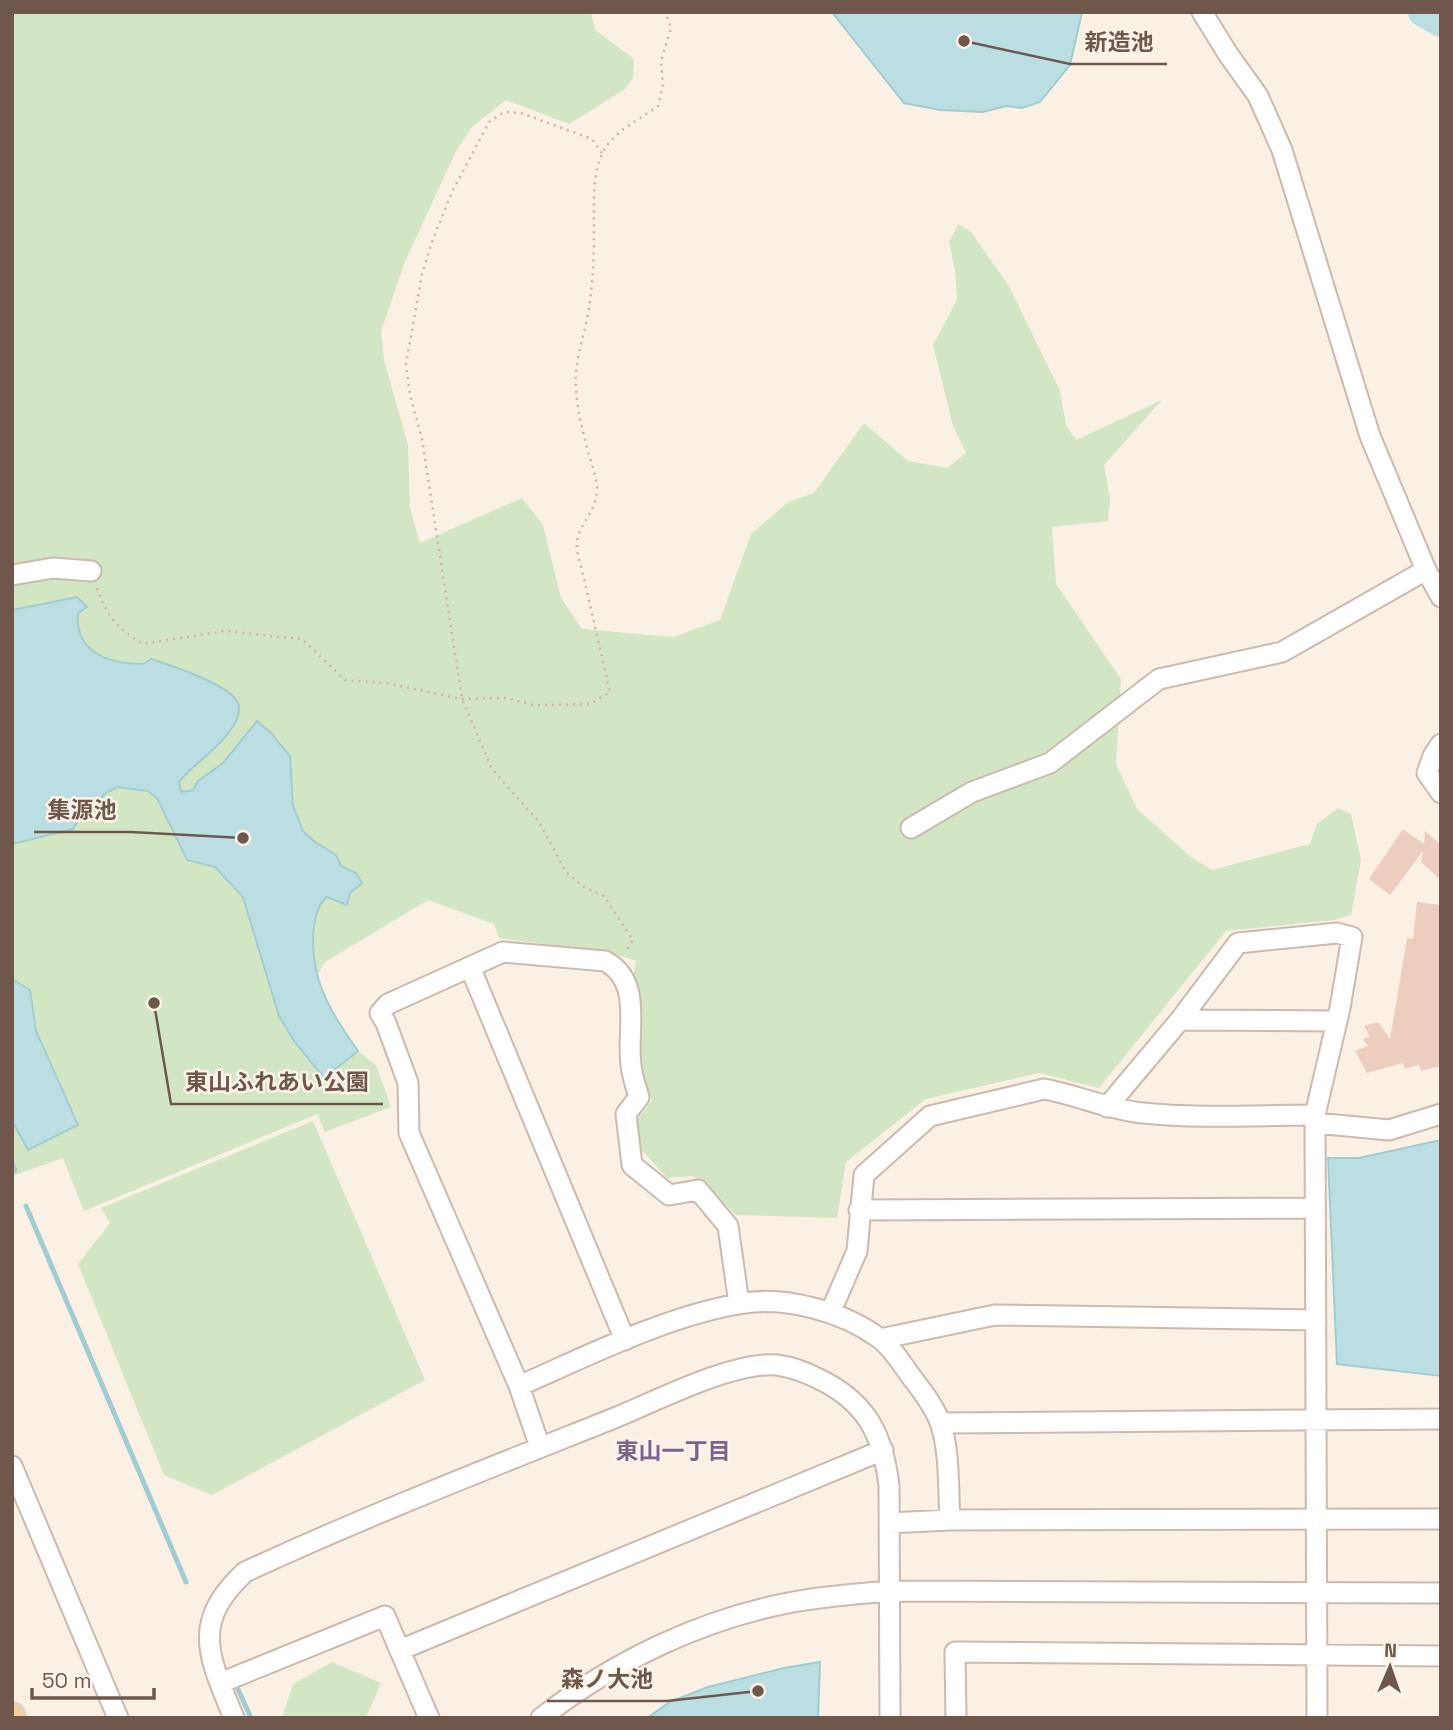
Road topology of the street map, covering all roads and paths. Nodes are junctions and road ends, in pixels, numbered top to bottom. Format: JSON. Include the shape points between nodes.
{"nodes":[{"id":1,"x":665,"y":12,"type":"edge"},
{"id":2,"x":1202,"y":12,"type":"edge"},
{"id":3,"x":602,"y":153,"type":"junction"},
{"id":4,"x":1426,"y":570,"type":"junction"},
{"id":5,"x":92,"y":571,"type":"joint"},
{"id":6,"x":12,"y":575,"type":"edge"},
{"id":7,"x":1441,"y":597,"type":"edge"},
{"id":8,"x":462,"y":699,"type":"junction"},
{"id":9,"x":1441,"y":744,"type":"edge"},
{"id":10,"x":1441,"y":793,"type":"edge"},
{"id":11,"x":911,"y":828,"type":"dead end"},
{"id":12,"x":470,"y":967,"type":"junction"},
{"id":13,"x":616,"y":967,"type":"junction"},
{"id":14,"x":1180,"y":1020,"type":"junction"},
{"id":15,"x":1337,"y":1021,"type":"junction"},
{"id":16,"x":1107,"y":1107,"type":"junction"},
{"id":17,"x":1441,"y":1114,"type":"edge"},
{"id":18,"x":1315,"y":1119,"type":"junction"},
{"id":19,"x":1315,"y":1208,"type":"junction"},
{"id":20,"x":859,"y":1210,"type":"junction"},
{"id":21,"x":739,"y":1304,"type":"junction"},
{"id":22,"x":831,"y":1311,"type":"junction"},
{"id":23,"x":1315,"y":1320,"type":"junction"},
{"id":24,"x":880,"y":1339,"type":"junction"},
{"id":25,"x":625,"y":1340,"type":"junction"},
{"id":26,"x":519,"y":1386,"type":"junction"},
{"id":27,"x":1441,"y":1419,"type":"edge"},
{"id":28,"x":1316,"y":1421,"type":"junction"},
{"id":29,"x":940,"y":1423,"type":"junction"},
{"id":30,"x":540,"y":1447,"type":"junction"},
{"id":31,"x":883,"y":1450,"type":"junction"},
{"id":32,"x":12,"y":1466,"type":"edge"},
{"id":33,"x":1316,"y":1518,"type":"junction"},
{"id":34,"x":1441,"y":1519,"type":"edge"},
{"id":35,"x":950,"y":1520,"type":"junction"},
{"id":36,"x":889,"y":1523,"type":"junction"},
{"id":37,"x":889,"y":1591,"type":"junction"},
{"id":38,"x":1317,"y":1592,"type":"junction"},
{"id":39,"x":1441,"y":1593,"type":"edge"},
{"id":40,"x":400,"y":1650,"type":"junction"},
{"id":41,"x":1317,"y":1654,"type":"junction"},
{"id":42,"x":1441,"y":1656,"type":"edge"},
{"id":43,"x":220,"y":1683,"type":"junction"},
{"id":44,"x":118,"y":1718,"type":"edge"},
{"id":45,"x":234,"y":1718,"type":"edge"},
{"id":46,"x":429,"y":1718,"type":"edge"},
{"id":47,"x":541,"y":1718,"type":"edge"},
{"id":48,"x":890,"y":1718,"type":"edge"},
{"id":49,"x":956,"y":1718,"type":"edge"},
{"id":50,"x":1317,"y":1718,"type":"edge"}],
"edges":[{"from":1,"to":3,"type":"path","via":[[671,28],[661,61],[663,85],[658,106],[622,128]]},
{"from":2,"to":4,"type":"street","via":[[1258,96],[1282,150],[1370,436]]},
{"from":3,"to":8,"type":"path","via":[[594,192],[589,311],[575,383],[597,485],[589,516],[577,533],[576,552],[610,692],[590,704]]},
{"from":3,"to":8,"type":"path","via":[[592,139],[521,113],[504,112],[489,122],[452,192],[422,274],[406,364]]},
{"from":4,"to":7,"type":"street"},
{"from":4,"to":11,"type":"street","via":[[1282,652],[1158,679],[1050,763],[972,792]]},
{"from":5,"to":6,"type":"street","via":[[53,568]]},
{"from":5,"to":8,"type":"path","via":[[102,602],[118,627],[142,644],[225,631],[302,639],[345,680],[386,683]]},
{"from":8,"to":13,"type":"path","via":[[492,769],[539,822],[566,872],[604,896],[633,940]]},
{"from":9,"to":10,"type":"street","via":[[1427,773]]},
{"from":12,"to":13,"type":"street","via":[[503,952],[605,961]]},
{"from":12,"to":25,"type":"street"},
{"from":12,"to":26,"type":"street","via":[[388,1004],[380,1013],[408,1083],[409,1133]]},
{"from":13,"to":21,"type":"street","via":[[633,1007],[631,1066],[639,1097],[626,1114],[632,1165],[669,1195],[698,1190],[728,1226]]},
{"from":14,"to":15,"type":"street"},
{"from":14,"to":15,"type":"street","via":[[1238,943],[1336,933],[1352,937]]},
{"from":14,"to":16,"type":"street"},
{"from":15,"to":18,"type":"street"},
{"from":16,"to":18,"type":"street","via":[[1170,1115]]},
{"from":16,"to":20,"type":"street","via":[[1044,1089],[930,1116],[864,1175]]},
{"from":17,"to":18,"type":"street","via":[[1389,1130]]},
{"from":18,"to":19,"type":"street"},
{"from":19,"to":20,"type":"street"},
{"from":19,"to":23,"type":"street"},
{"from":20,"to":22,"type":"street","via":[[857,1251]]},
{"from":21,"to":22,"type":"street","via":[[768,1301]]},
{"from":21,"to":25,"type":"street"},
{"from":22,"to":24,"type":"street"},
{"from":23,"to":24,"type":"street","via":[[995,1315]]},
{"from":23,"to":28,"type":"street"},
{"from":24,"to":29,"type":"street","via":[[921,1390]]},
{"from":25,"to":26,"type":"street"},
{"from":26,"to":30,"type":"street"},
{"from":27,"to":28,"type":"street"},
{"from":28,"to":29,"type":"street"},
{"from":28,"to":33,"type":"street"},
{"from":29,"to":35,"type":"street"},
{"from":30,"to":31,"type":"street","via":[[716,1377],[774,1365],[810,1374],[849,1396],[872,1425]]},
{"from":30,"to":43,"type":"street","via":[[245,1572],[226,1589],[209,1629],[208,1647]]},
{"from":31,"to":36,"type":"street"},
{"from":31,"to":40,"type":"street"},
{"from":32,"to":44,"type":"street"},
{"from":33,"to":34,"type":"street"},
{"from":33,"to":35,"type":"street"},
{"from":33,"to":38,"type":"street"},
{"from":35,"to":36,"type":"street"},
{"from":36,"to":37,"type":"street"},
{"from":37,"to":38,"type":"street"},
{"from":37,"to":47,"type":"street","via":[[793,1602],[710,1625],[622,1663]]},
{"from":37,"to":48,"type":"street"},
{"from":38,"to":39,"type":"street"},
{"from":38,"to":41,"type":"street"},
{"from":40,"to":43,"type":"street","via":[[385,1616]]},
{"from":40,"to":46,"type":"street"},
{"from":41,"to":42,"type":"street"},
{"from":41,"to":49,"type":"street","via":[[955,1652]]},
{"from":41,"to":50,"type":"street"},
{"from":43,"to":45,"type":"street"}]}
